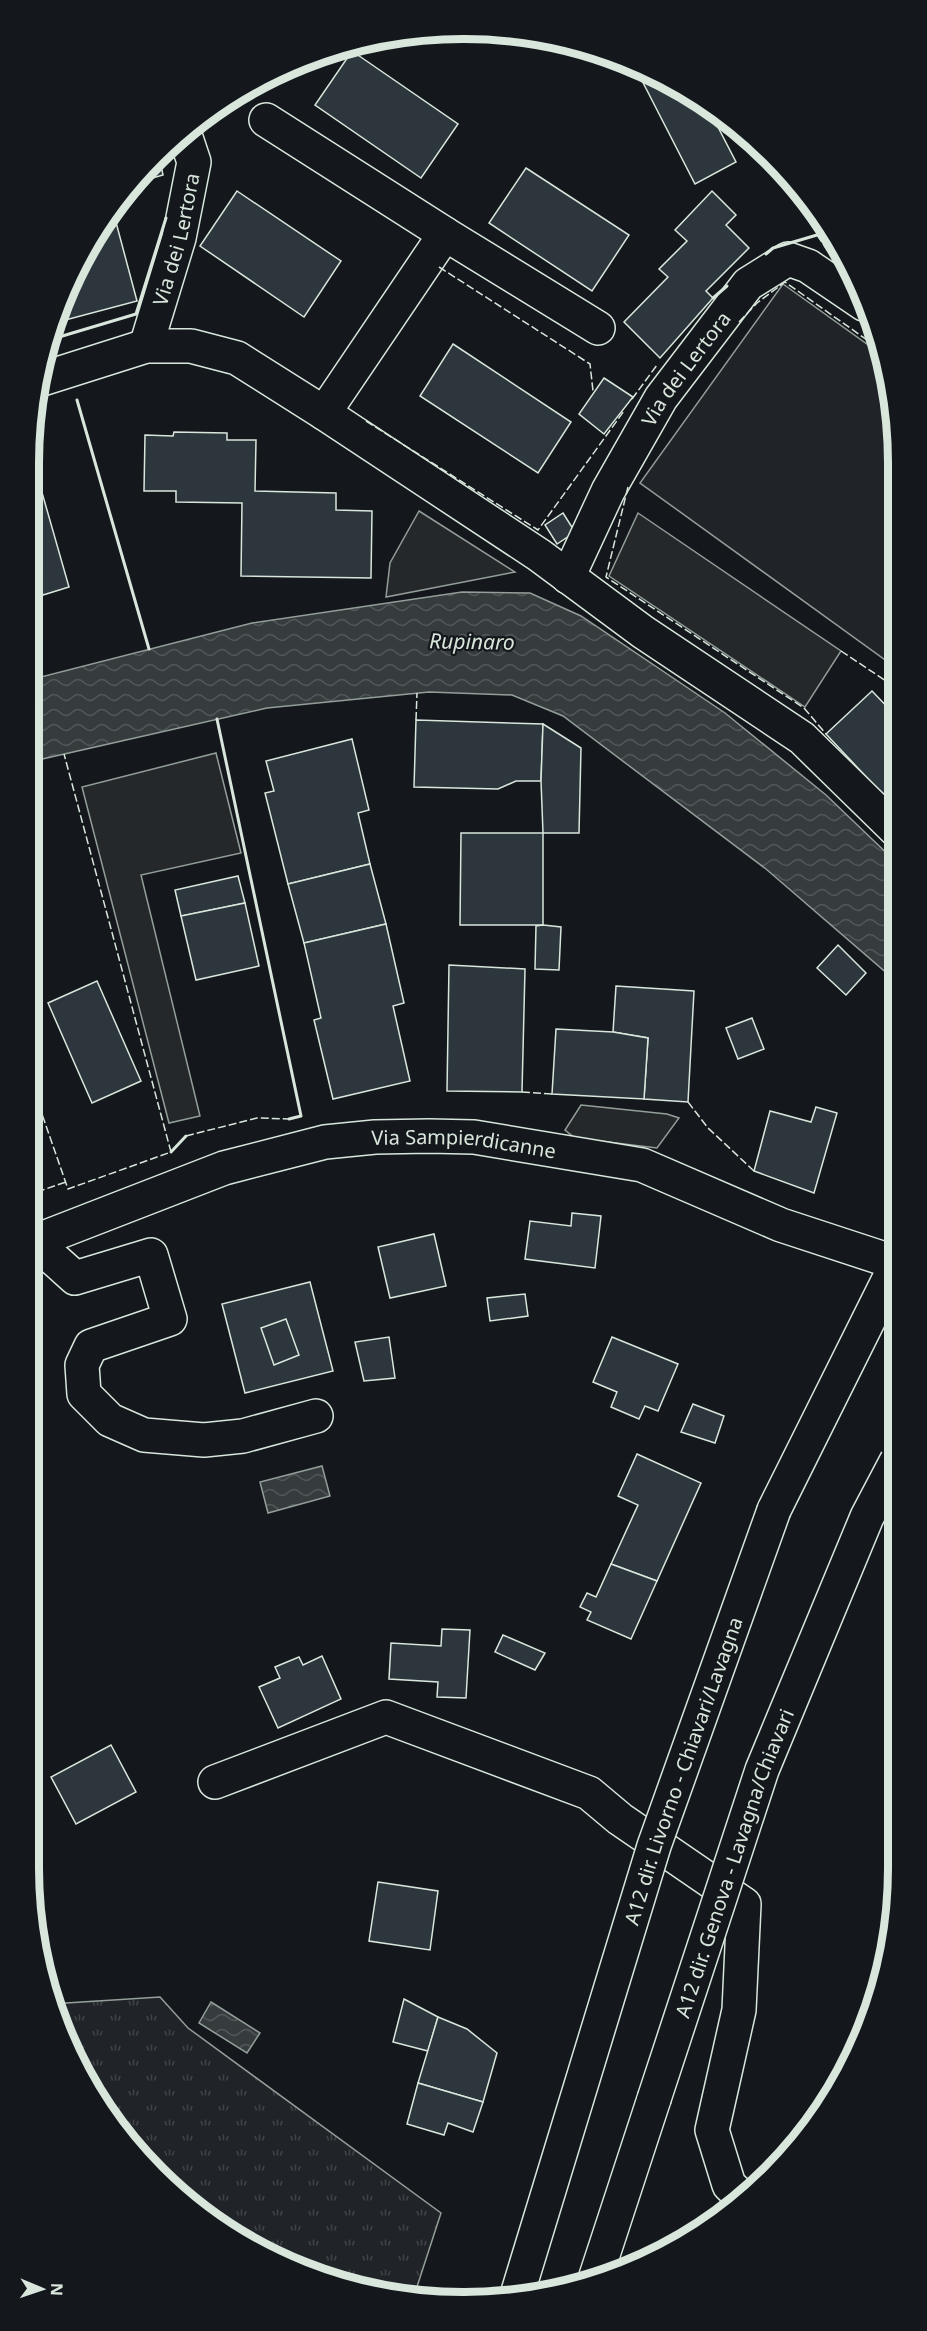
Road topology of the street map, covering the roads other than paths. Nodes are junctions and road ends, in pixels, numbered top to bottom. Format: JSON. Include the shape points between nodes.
{"nodes":[{"id":1,"x":266,"y":120,"type":"dead end"},
{"id":2,"x":187,"y":141,"type":"edge"},
{"id":3,"x":445,"y":234,"type":"junction"},
{"id":4,"x":854,"y":297,"type":"edge"},
{"id":5,"x":598,"y":328,"type":"dead end"},
{"id":6,"x":146,"y":346,"type":"junction"},
{"id":7,"x":48,"y":377,"type":"edge"},
{"id":8,"x":324,"y":413,"type":"junction"},
{"id":9,"x":568,"y":577,"type":"junction"},
{"id":10,"x":888,"y":814,"type":"edge"},
{"id":11,"x":39,"y":1240,"type":"edge"},
{"id":12,"x":39,"y":1249,"type":"edge"},
{"id":13,"x":888,"y":1260,"type":"edge"},
{"id":14,"x":888,"y":1281,"type":"edge"},
{"id":15,"x":316,"y":1416,"type":"dead end"},
{"id":16,"x":888,"y":1477,"type":"edge"},
{"id":17,"x":216,"y":1782,"type":"dead end"},
{"id":18,"x":737,"y":2192,"type":"edge"},
{"id":19,"x":598,"y":2270,"type":"edge"},
{"id":20,"x":519,"y":2288,"type":"edge"}],
"edges":[{"from":1,"to":3,"type":"main road"},
{"from":2,"to":6,"type":"main road","name":"Via dei Lertora","via":[[194,162],[179,238]]},
{"from":3,"to":5,"type":"main road"},
{"from":3,"to":8,"type":"main road"},
{"from":4,"to":9,"type":"main road","name":"Via dei Lertora","via":[[808,266],[788,260],[748,284],[661,398],[608,491]]},
{"from":6,"to":7,"type":"main road"},
{"from":6,"to":8,"type":"main road","via":[[191,346],[237,357]]},
{"from":8,"to":9,"type":"main road"},
{"from":9,"to":10,"type":"main road","via":[[802,738]]},
{"from":11,"to":13,"type":"main road","name":"Via Sampierdicanne","via":[[224,1168],[325,1142],[375,1137],[452,1137],[642,1165],[780,1225]]},
{"from":12,"to":15,"type":"main road","via":[[75,1278],[151,1255],[170,1319],[91,1346],[82,1365],[84,1394],[110,1420],[144,1435],[204,1440],[243,1436]]},
{"from":14,"to":20,"type":"main road","name":"A12 dir. Livorno - Chiavari/Lavagna","bridge":true,"via":[[774,1510],[654,1846]]},
{"from":16,"to":19,"type":"main road","name":"A12 dir. Genova - Lavagna/Chiavari","bridge":true,"via":[[867,1517],[762,1770]]},
{"from":17,"to":18,"type":"main road","via":[[386,1717],[589,1792],[620,1819],[744,1904],[739,2010],[712,2130],[729,2185]]}]}
